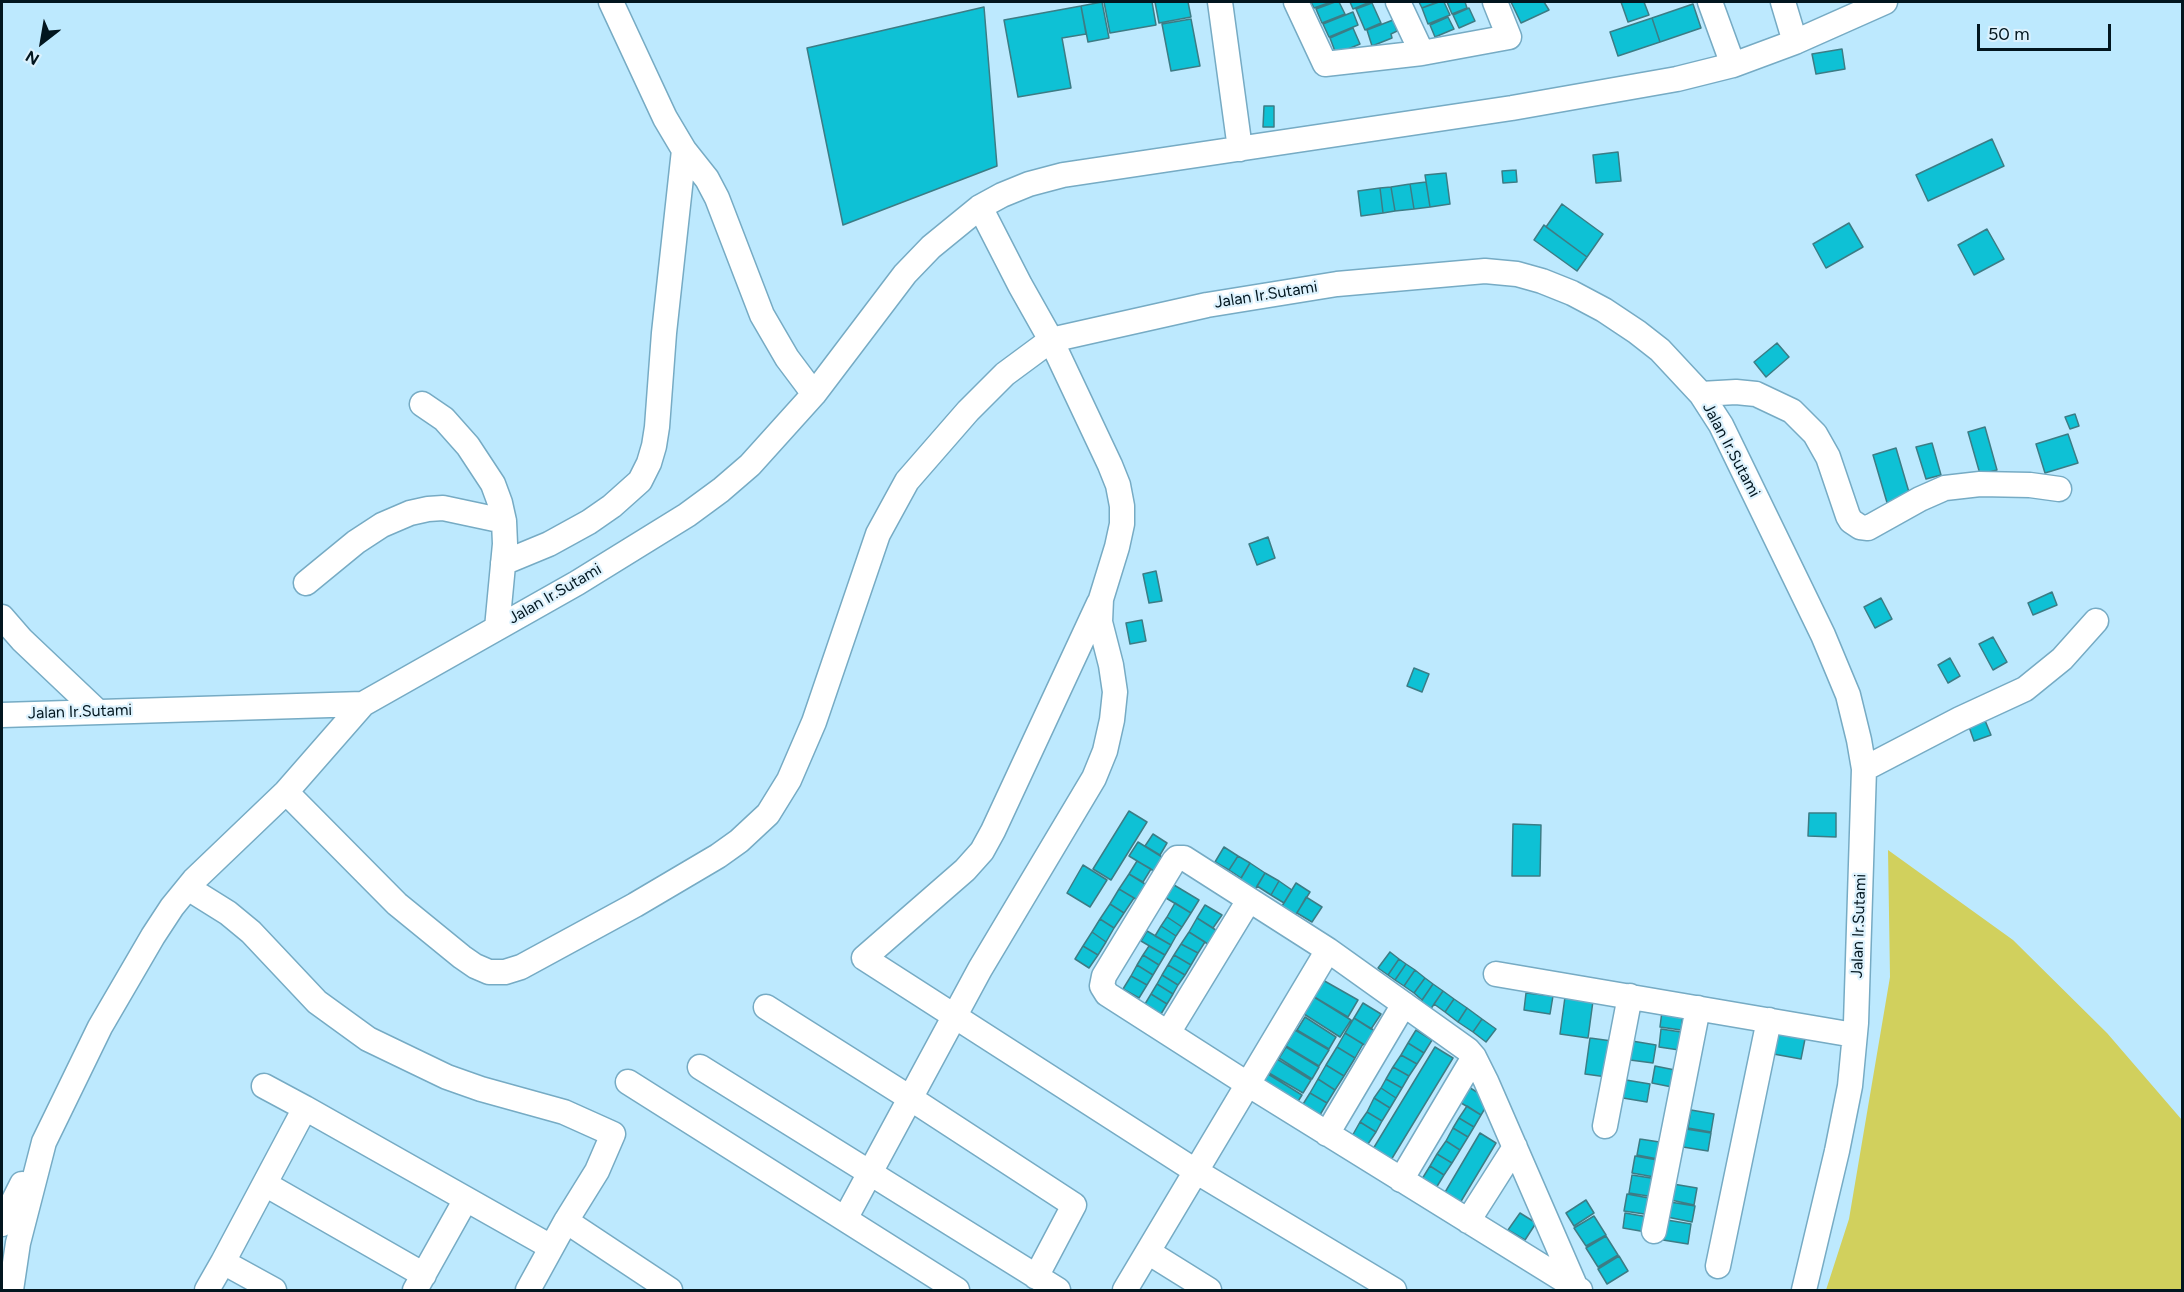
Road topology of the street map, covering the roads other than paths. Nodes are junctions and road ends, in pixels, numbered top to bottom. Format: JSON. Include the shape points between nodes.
{"nodes":[{"id":1,"x":611,"y":2,"type":"edge"},
{"id":2,"x":1220,"y":2,"type":"edge"},
{"id":3,"x":1296,"y":2,"type":"edge"},
{"id":4,"x":1398,"y":2,"type":"edge"},
{"id":5,"x":1495,"y":2,"type":"edge"},
{"id":6,"x":1710,"y":2,"type":"edge"},
{"id":7,"x":1783,"y":2,"type":"edge"},
{"id":8,"x":1885,"y":2,"type":"edge"},
{"id":9,"x":1795,"y":42,"type":"junction"},
{"id":10,"x":1422,"y":53,"type":"junction"},
{"id":11,"x":1733,"y":65,"type":"junction"},
{"id":12,"x":1240,"y":149,"type":"junction"},
{"id":13,"x":684,"y":150,"type":"junction"},
{"id":14,"x":981,"y":207,"type":"junction"},
{"id":15,"x":1052,"y":340,"type":"junction"},
{"id":16,"x":814,"y":394,"type":"junction"},
{"id":17,"x":1701,"y":394,"type":"junction"},
{"id":18,"x":422,"y":404,"type":"dead end"},
{"id":19,"x":2059,"y":489,"type":"dead end"},
{"id":20,"x":504,"y":521,"type":"junction"},
{"id":21,"x":503,"y":563,"type":"junction"},
{"id":22,"x":306,"y":583,"type":"dead end"},
{"id":23,"x":1101,"y":599,"type":"junction"},
{"id":24,"x":2,"y":617,"type":"edge"},
{"id":25,"x":2096,"y":621,"type":"dead end"},
{"id":26,"x":496,"y":628,"type":"junction"},
{"id":27,"x":363,"y":704,"type":"junction"},
{"id":28,"x":98,"y":712,"type":"junction"},
{"id":29,"x":2,"y":714,"type":"edge"},
{"id":30,"x":1864,"y":769,"type":"junction"},
{"id":31,"x":286,"y":792,"type":"junction"},
{"id":32,"x":188,"y":888,"type":"junction"},
{"id":33,"x":1249,"y":900,"type":"junction"},
{"id":34,"x":1328,"y":950,"type":"junction"},
{"id":35,"x":1496,"y":974,"type":"dead end"},
{"id":36,"x":1630,"y":996,"type":"junction"},
{"id":37,"x":1404,"y":1004,"type":"junction"},
{"id":38,"x":766,"y":1008,"type":"dead end"},
{"id":39,"x":1698,"y":1008,"type":"junction"},
{"id":40,"x":955,"y":1016,"type":"junction"},
{"id":41,"x":1769,"y":1020,"type":"junction"},
{"id":42,"x":1168,"y":1033,"type":"junction"},
{"id":43,"x":1854,"y":1035,"type":"junction"},
{"id":44,"x":1474,"y":1057,"type":"junction"},
{"id":45,"x":700,"y":1068,"type":"dead end"},
{"id":46,"x":628,"y":1082,"type":"dead end"},
{"id":47,"x":1249,"y":1085,"type":"junction"},
{"id":48,"x":264,"y":1086,"type":"dead end"},
{"id":49,"x":910,"y":1098,"type":"junction"},
{"id":50,"x":305,"y":1108,"type":"junction"},
{"id":51,"x":1605,"y":1126,"type":"dead end"},
{"id":52,"x":1327,"y":1134,"type":"junction"},
{"id":53,"x":44,"y":1142,"type":"junction"},
{"id":54,"x":1515,"y":1147,"type":"junction"},
{"id":55,"x":1197,"y":1172,"type":"junction"},
{"id":56,"x":870,"y":1173,"type":"junction"},
{"id":57,"x":1401,"y":1180,"type":"junction"},
{"id":58,"x":265,"y":1184,"type":"junction"},
{"id":59,"x":466,"y":1199,"type":"junction"},
{"id":60,"x":845,"y":1219,"type":"junction"},
{"id":61,"x":566,"y":1221,"type":"junction"},
{"id":62,"x":1468,"y":1221,"type":"junction"},
{"id":63,"x":2,"y":1224,"type":"edge"},
{"id":64,"x":1654,"y":1231,"type":"dead end"},
{"id":65,"x":551,"y":1247,"type":"junction"},
{"id":66,"x":1148,"y":1252,"type":"junction"},
{"id":67,"x":223,"y":1262,"type":"junction"},
{"id":68,"x":1718,"y":1266,"type":"dead end"},
{"id":69,"x":1036,"y":1276,"type":"junction"},
{"id":70,"x":634,"y":1280,"type":"edge"},
{"id":71,"x":420,"y":1283,"type":"edge"},
{"id":72,"x":1578,"y":1289,"type":"edge"},
{"id":73,"x":11,"y":1290,"type":"edge"},
{"id":74,"x":207,"y":1290,"type":"edge"},
{"id":75,"x":274,"y":1290,"type":"edge"},
{"id":76,"x":528,"y":1290,"type":"edge"},
{"id":77,"x":670,"y":1290,"type":"edge"},
{"id":78,"x":957,"y":1290,"type":"edge"},
{"id":79,"x":1058,"y":1290,"type":"edge"},
{"id":80,"x":1125,"y":1290,"type":"edge"},
{"id":81,"x":1209,"y":1290,"type":"edge"},
{"id":82,"x":1394,"y":1290,"type":"edge"},
{"id":83,"x":1804,"y":1290,"type":"edge"}],
"edges":[{"from":1,"to":13,"type":"street","via":[[654,97]]},
{"from":2,"to":12,"type":"street"},
{"from":3,"to":10,"type":"street","via":[[1325,64]]},
{"from":4,"to":10,"type":"street"},
{"from":5,"to":10,"type":"street","via":[[1509,37]]},
{"from":6,"to":11,"type":"street"},
{"from":7,"to":9,"type":"street"},
{"from":8,"to":9,"type":"street","name":"Jalan Ir.Sutami"},
{"from":9,"to":11,"type":"street","name":"Jalan Ir.Sutami"},
{"from":11,"to":12,"type":"street","name":"Jalan Ir.Sutami","via":[[1677,79],[1512,108]]},
{"from":12,"to":14,"type":"street","name":"Jalan Ir.Sutami","via":[[1063,175],[1029,184]]},
{"from":13,"to":16,"type":"street","via":[[717,198],[768,326]]},
{"from":13,"to":21,"type":"street","via":[[657,427],[649,464],[640,481],[597,517],[574,532]]},
{"from":14,"to":15,"type":"street"},
{"from":14,"to":16,"type":"street","name":"Jalan Ir.Sutami","via":[[931,247],[905,274]]},
{"from":15,"to":17,"type":"street","name":"Jalan Ir.Sutami","via":[[1208,305],[1337,284],[1485,271],[1542,280],[1604,310],[1660,351]]},
{"from":15,"to":23,"type":"street","via":[[1110,465],[1122,506],[1122,525]]},
{"from":15,"to":31,"type":"street","via":[[1005,374],[908,481],[878,534],[814,722],[789,780],[756,827],[708,862],[521,968],[489,972],[462,957],[397,904]]},
{"from":16,"to":26,"type":"street","name":"Jalan Ir.Sutami","via":[[750,465],[687,515]]},
{"from":17,"to":19,"type":"street","via":[[1756,394],[1792,411],[1815,434],[1828,457],[1848,516],[1860,527],[1868,528],[1945,488],[1990,484]]},
{"from":17,"to":30,"type":"street","name":"Jalan Ir.Sutami","via":[[1721,425],[1823,635],[1848,695]]},
{"from":18,"to":20,"type":"street","via":[[444,419],[481,465],[493,484]]},
{"from":20,"to":21,"type":"street"},
{"from":20,"to":22,"type":"street","via":[[443,508],[410,513],[356,542]]},
{"from":21,"to":26,"type":"street"},
{"from":23,"to":40,"type":"street","via":[[1100,622],[1115,692],[1105,751],[1094,778]]},
{"from":23,"to":40,"type":"street","via":[[982,851],[864,958]]},
{"from":24,"to":28,"type":"street"},
{"from":25,"to":30,"type":"street","via":[[2062,659],[2025,688]]},
{"from":26,"to":27,"type":"street","name":"Jalan Ir.Sutami"},
{"from":27,"to":28,"type":"street","name":"Jalan Ir.Sutami"},
{"from":27,"to":31,"type":"street"},
{"from":28,"to":29,"type":"street","name":"Jalan Ir.Sutami"},
{"from":30,"to":43,"type":"street","name":"Jalan Ir.Sutami"},
{"from":31,"to":32,"type":"street"},
{"from":32,"to":53,"type":"street","via":[[153,936],[100,1027]]},
{"from":32,"to":61,"type":"street","via":[[251,932],[317,1002],[368,1039],[447,1077],[564,1112],[613,1134],[597,1172]]},
{"from":33,"to":34,"type":"street"},
{"from":33,"to":42,"type":"street"},
{"from":33,"to":42,"type":"street","via":[[1184,858],[1177,858],[1165,874],[1102,981],[1107,994]]},
{"from":34,"to":37,"type":"street"},
{"from":34,"to":47,"type":"street"},
{"from":35,"to":36,"type":"street"},
{"from":36,"to":39,"type":"street"},
{"from":36,"to":51,"type":"street"},
{"from":37,"to":44,"type":"street"},
{"from":37,"to":52,"type":"street"},
{"from":38,"to":49,"type":"street"},
{"from":39,"to":41,"type":"street"},
{"from":39,"to":64,"type":"street"},
{"from":40,"to":49,"type":"street"},
{"from":40,"to":55,"type":"street"},
{"from":41,"to":43,"type":"street"},
{"from":41,"to":68,"type":"street"},
{"from":42,"to":47,"type":"street"},
{"from":43,"to":83,"type":"street","name":"Jalan Ir.Sutami","via":[[1850,1086]]},
{"from":44,"to":54,"type":"street"},
{"from":44,"to":57,"type":"street"},
{"from":45,"to":56,"type":"street"},
{"from":46,"to":60,"type":"street"},
{"from":47,"to":52,"type":"street"},
{"from":47,"to":55,"type":"street"},
{"from":48,"to":50,"type":"street"},
{"from":49,"to":56,"type":"street"},
{"from":49,"to":69,"type":"street","via":[[1074,1205]]},
{"from":50,"to":58,"type":"street"},
{"from":50,"to":59,"type":"street"},
{"from":52,"to":57,"type":"street"},
{"from":53,"to":63,"type":"street"},
{"from":53,"to":73,"type":"street","via":[[18,1243]]},
{"from":54,"to":62,"type":"street"},
{"from":54,"to":72,"type":"street"},
{"from":55,"to":66,"type":"street"},
{"from":55,"to":82,"type":"street"},
{"from":56,"to":60,"type":"street"},
{"from":56,"to":69,"type":"street"},
{"from":57,"to":62,"type":"street"},
{"from":58,"to":67,"type":"street"},
{"from":58,"to":71,"type":"street"},
{"from":59,"to":65,"type":"street"},
{"from":59,"to":71,"type":"street"},
{"from":60,"to":78,"type":"street"},
{"from":61,"to":65,"type":"street"},
{"from":61,"to":70,"type":"street"},
{"from":62,"to":72,"type":"street"},
{"from":65,"to":76,"type":"street"},
{"from":66,"to":80,"type":"street"},
{"from":66,"to":81,"type":"street"},
{"from":67,"to":74,"type":"street"},
{"from":67,"to":75,"type":"street"},
{"from":69,"to":79,"type":"street"},
{"from":70,"to":77,"type":"street"}]}
